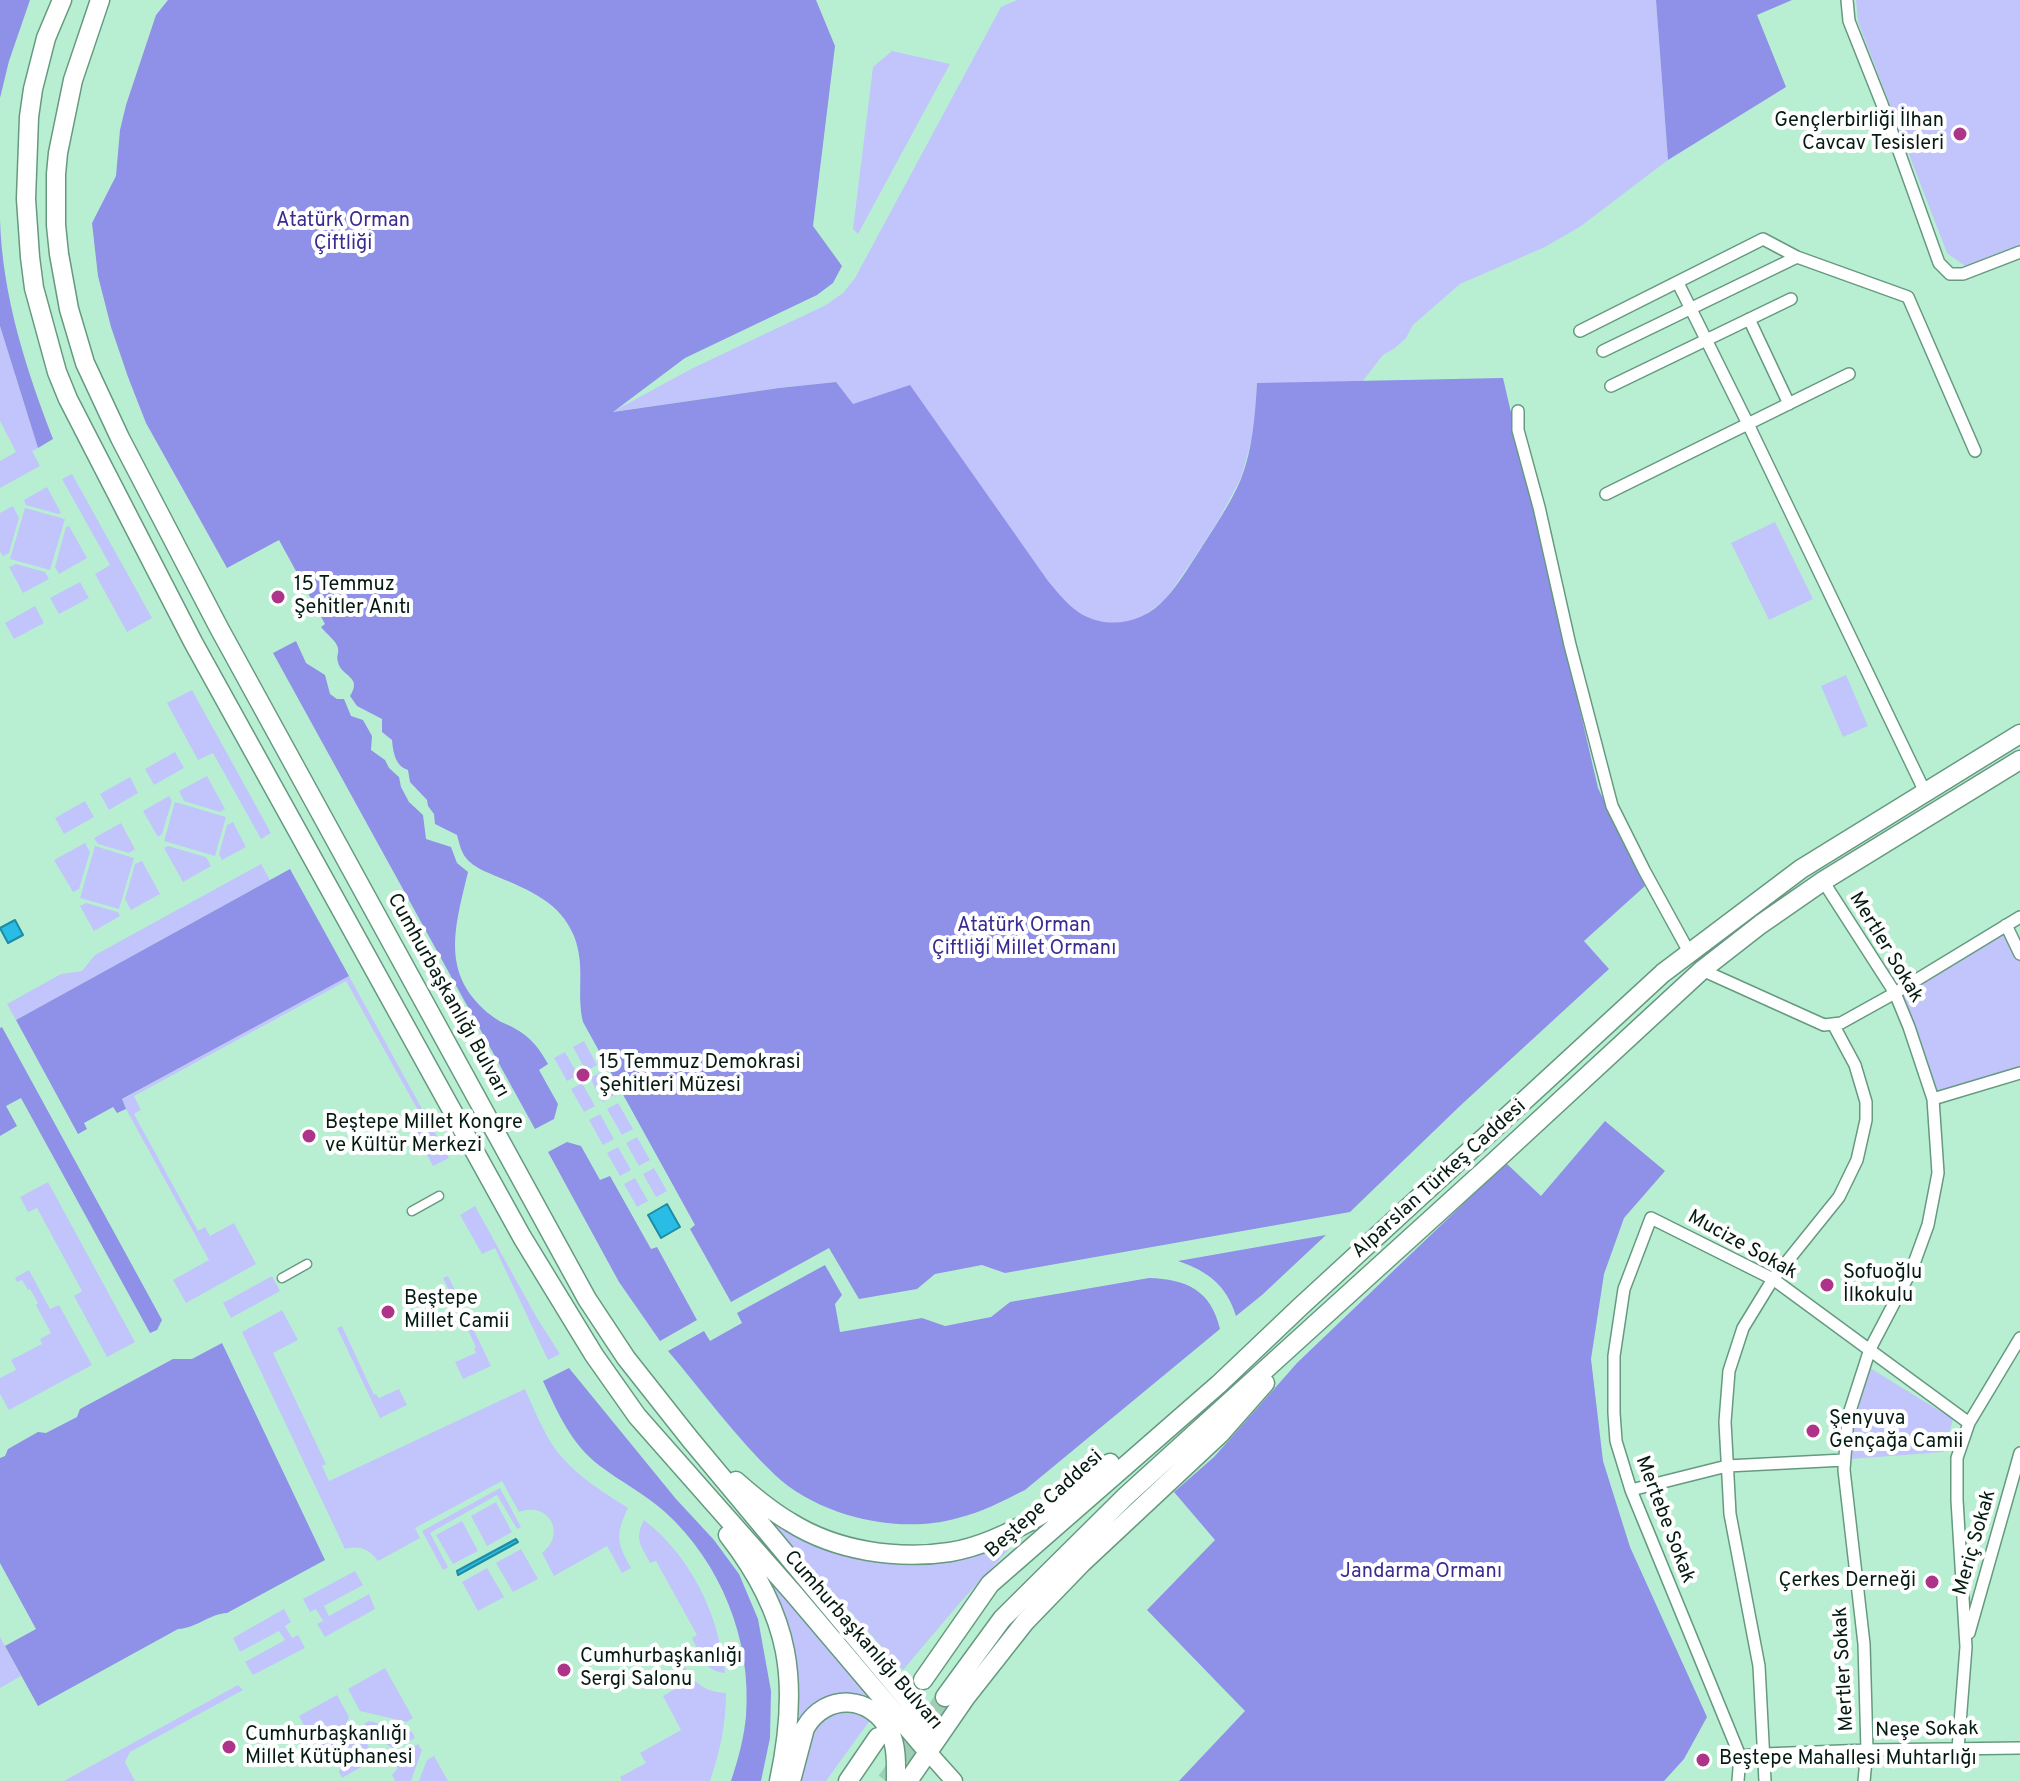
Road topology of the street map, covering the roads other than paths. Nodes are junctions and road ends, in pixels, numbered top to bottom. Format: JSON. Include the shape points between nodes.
{"nodes":[{"id":1,"x":53,"y":0,"type":"edge"},
{"id":2,"x":62,"y":0,"type":"edge"},
{"id":3,"x":100,"y":0,"type":"edge"},
{"id":4,"x":1847,"y":0,"type":"edge"},
{"id":5,"x":46,"y":38,"type":"junction"},
{"id":6,"x":2020,"y":252,"type":"edge"},
{"id":7,"x":1797,"y":257,"type":"junction"},
{"id":8,"x":1678,"y":283,"type":"junction"},
{"id":9,"x":1791,"y":299,"type":"dead end"},
{"id":10,"x":1690,"y":308,"type":"junction"},
{"id":11,"x":1749,"y":319,"type":"junction"},
{"id":12,"x":1580,"y":331,"type":"dead end"},
{"id":13,"x":1706,"y":340,"type":"junction"},
{"id":14,"x":1603,"y":351,"type":"dead end"},
{"id":15,"x":1849,"y":374,"type":"dead end"},
{"id":16,"x":1611,"y":386,"type":"dead end"},
{"id":17,"x":1789,"y":404,"type":"junction"},
{"id":18,"x":1518,"y":411,"type":"dead end"},
{"id":19,"x":1748,"y":424,"type":"junction"},
{"id":20,"x":1975,"y":451,"type":"dead end"},
{"id":21,"x":1606,"y":494,"type":"dead end"},
{"id":22,"x":2020,"y":734,"type":"edge"},
{"id":23,"x":2020,"y":760,"type":"edge"},
{"id":24,"x":1925,"y":792,"type":"junction"},
{"id":25,"x":1823,"y":881,"type":"junction"},
{"id":26,"x":2020,"y":917,"type":"edge"},
{"id":27,"x":2006,"y":925,"type":"junction"},
{"id":28,"x":1689,"y":952,"type":"junction"},
{"id":29,"x":2020,"y":954,"type":"edge"},
{"id":30,"x":1702,"y":970,"type":"junction"},
{"id":31,"x":1895,"y":993,"type":"junction"},
{"id":32,"x":1833,"y":1024,"type":"junction"},
{"id":33,"x":2020,"y":1073,"type":"edge"},
{"id":34,"x":1933,"y":1099,"type":"junction"},
{"id":35,"x":439,"y":1196,"type":"dead end"},
{"id":36,"x":412,"y":1211,"type":"dead end"},
{"id":37,"x":1651,"y":1218,"type":"joint"},
{"id":38,"x":307,"y":1264,"type":"dead end"},
{"id":39,"x":282,"y":1278,"type":"dead end"},
{"id":40,"x":1773,"y":1279,"type":"junction"},
{"id":41,"x":1310,"y":1328,"type":"junction"},
{"id":42,"x":2020,"y":1338,"type":"edge"},
{"id":43,"x":1870,"y":1349,"type":"junction"},
{"id":44,"x":1219,"y":1384,"type":"junction"},
{"id":45,"x":637,"y":1416,"type":"junction"},
{"id":46,"x":1969,"y":1423,"type":"junction"},
{"id":47,"x":690,"y":1439,"type":"junction"},
{"id":48,"x":2020,"y":1453,"type":"edge"},
{"id":49,"x":1844,"y":1460,"type":"junction"},
{"id":50,"x":1727,"y":1466,"type":"junction"},
{"id":51,"x":1631,"y":1490,"type":"junction"},
{"id":52,"x":1966,"y":1644,"type":"junction"},
{"id":53,"x":923,"y":1680,"type":"dead end"},
{"id":54,"x":945,"y":1697,"type":"tunnel mouth"},
{"id":55,"x":878,"y":1737,"type":"dead end"},
{"id":56,"x":2020,"y":1748,"type":"edge"},
{"id":57,"x":1958,"y":1749,"type":"junction"},
{"id":58,"x":1867,"y":1750,"type":"junction"},
{"id":59,"x":928,"y":1752,"type":"junction"},
{"id":60,"x":1764,"y":1754,"type":"junction"},
{"id":61,"x":1740,"y":1756,"type":"junction"},
{"id":62,"x":779,"y":1781,"type":"edge"},
{"id":63,"x":791,"y":1781,"type":"edge"},
{"id":64,"x":848,"y":1781,"type":"edge"},
{"id":65,"x":896,"y":1781,"type":"edge"},
{"id":66,"x":908,"y":1781,"type":"edge"},
{"id":67,"x":954,"y":1781,"type":"edge"},
{"id":68,"x":1738,"y":1781,"type":"edge"},
{"id":69,"x":1765,"y":1781,"type":"edge"},
{"id":70,"x":1864,"y":1781,"type":"edge"}],
"edges":[{"from":1,"to":5,"type":"main road"},
{"from":2,"to":5,"type":"main road","name":"Cumhurbaşkanlığı Bulvarı"},
{"from":3,"to":47,"type":"main road","name":"Cumhurbaşkanlığı Bulvarı","via":[[73,80],[56,174],[59,254],[85,363],[219,628],[587,1299]]},
{"from":4,"to":6,"type":"street","via":[[1849,21],[1939,263],[1950,274],[1963,274]]},
{"from":5,"to":45,"type":"main road","name":"Cumhurbaşkanlığı Bulvarı","via":[[29,117],[27,227],[41,316],[68,399],[193,642],[522,1237]]},
{"from":7,"to":8,"type":"street","via":[[1763,239]]},
{"from":7,"to":10,"type":"street"},
{"from":7,"to":20,"type":"street","via":[[1908,297]]},
{"from":8,"to":10,"type":"street"},
{"from":8,"to":12,"type":"street"},
{"from":9,"to":11,"type":"street"},
{"from":10,"to":13,"type":"street"},
{"from":10,"to":14,"type":"street"},
{"from":11,"to":13,"type":"street"},
{"from":11,"to":17,"type":"street"},
{"from":13,"to":16,"type":"street"},
{"from":13,"to":19,"type":"street"},
{"from":15,"to":17,"type":"street"},
{"from":17,"to":19,"type":"street"},
{"from":18,"to":28,"type":"street","via":[[1518,430],[1612,806]]},
{"from":19,"to":21,"type":"street"},
{"from":19,"to":24,"type":"street"},
{"from":22,"to":24,"type":"main road","name":"Alparslan Türkeş Caddesi"},
{"from":23,"to":25,"type":"main road","name":"Alparslan Türkeş Caddesi"},
{"from":24,"to":28,"type":"main road","name":"Alparslan Türkeş Caddesi","via":[[1801,869]]},
{"from":25,"to":30,"type":"main road","name":"Alparslan Türkeş Caddesi"},
{"from":25,"to":31,"type":"street","name":"Mertler Sokak"},
{"from":26,"to":27,"type":"street"},
{"from":27,"to":29,"type":"street"},
{"from":27,"to":31,"type":"street"},
{"from":28,"to":44,"type":"main road","name":"Alparslan Türkeş Caddesi"},
{"from":30,"to":32,"type":"street","via":[[1824,1025]]},
{"from":30,"to":41,"type":"main road","name":"Alparslan Türkeş Caddesi"},
{"from":31,"to":32,"type":"street"},
{"from":31,"to":34,"type":"street","name":"Mertler Sokak"},
{"from":32,"to":40,"type":"street","via":[[1855,1065],[1866,1102],[1857,1160],[1839,1197]]},
{"from":33,"to":34,"type":"street"},
{"from":34,"to":43,"type":"street","name":"Mertler Sokak","via":[[1938,1173],[1928,1225],[1912,1269]]},
{"from":35,"to":36,"type":"street"},
{"from":37,"to":40,"type":"street","name":"Mucize Sokak"},
{"from":37,"to":51,"type":"street","name":"Mertebe Sokak","via":[[1624,1289],[1614,1356],[1616,1441]]},
{"from":38,"to":39,"type":"street"},
{"from":40,"to":43,"type":"street","name":"Mucize Sokak"},
{"from":40,"to":50,"type":"street","via":[[1743,1328],[1729,1371]]},
{"from":41,"to":54,"type":"main road","name":"Alparslan Türkeş Caddesi","via":[[1126,1496],[1002,1619]]},
{"from":41,"to":59,"type":"main road","via":[[1220,1434],[1025,1622]]},
{"from":42,"to":46,"type":"street"},
{"from":43,"to":46,"type":"street","name":"Mucize Sokak"},
{"from":43,"to":49,"type":"street","name":"Mertler Sokak","via":[[1848,1417]]},
{"from":44,"to":47,"type":"main road","via":[[1043,1514],[952,1551],[891,1554],[814,1535],[766,1506]]},
{"from":44,"to":53,"type":"main road","name":"Beştepe Caddesi","via":[[990,1584]]},
{"from":45,"to":59,"type":"main road","name":"Cumhurbaşkanlığı Bulvarı"},
{"from":45,"to":62,"type":"main road","via":[[661,1455],[738,1549],[772,1607],[785,1646],[789,1698]]},
{"from":46,"to":52,"type":"street","via":[[1957,1458]]},
{"from":47,"to":59,"type":"main road","name":"Cumhurbaşkanlığı Bulvarı","via":[[915,1709],[926,1728]]},
{"from":48,"to":52,"type":"street","name":"Meriç Sokak"},
{"from":49,"to":50,"type":"street"},
{"from":49,"to":58,"type":"street","name":"Mertler Sokak","via":[[1864,1644]]},
{"from":50,"to":51,"type":"street"},
{"from":50,"to":60,"type":"street","via":[[1730,1514],[1759,1666]]},
{"from":51,"to":61,"type":"street","name":"Mertebe Sokak"},
{"from":52,"to":57,"type":"street"},
{"from":55,"to":64,"type":"main road"},
{"from":56,"to":57,"type":"street","name":"Neşe Sokak"},
{"from":57,"to":58,"type":"street","name":"Neşe Sokak"},
{"from":58,"to":60,"type":"street","name":"Neşe Sokak"},
{"from":58,"to":70,"type":"street","name":"Mertler Sokak"},
{"from":59,"to":66,"type":"main road"},
{"from":59,"to":67,"type":"main road"},
{"from":60,"to":61,"type":"street","name":"Neşe Sokak"},
{"from":60,"to":69,"type":"street"},
{"from":61,"to":68,"type":"street","name":"Mertebe Sokak"},
{"from":63,"to":65,"type":"main road","via":[[809,1721],[829,1706],[853,1702],[873,1709],[890,1732]]}]}
